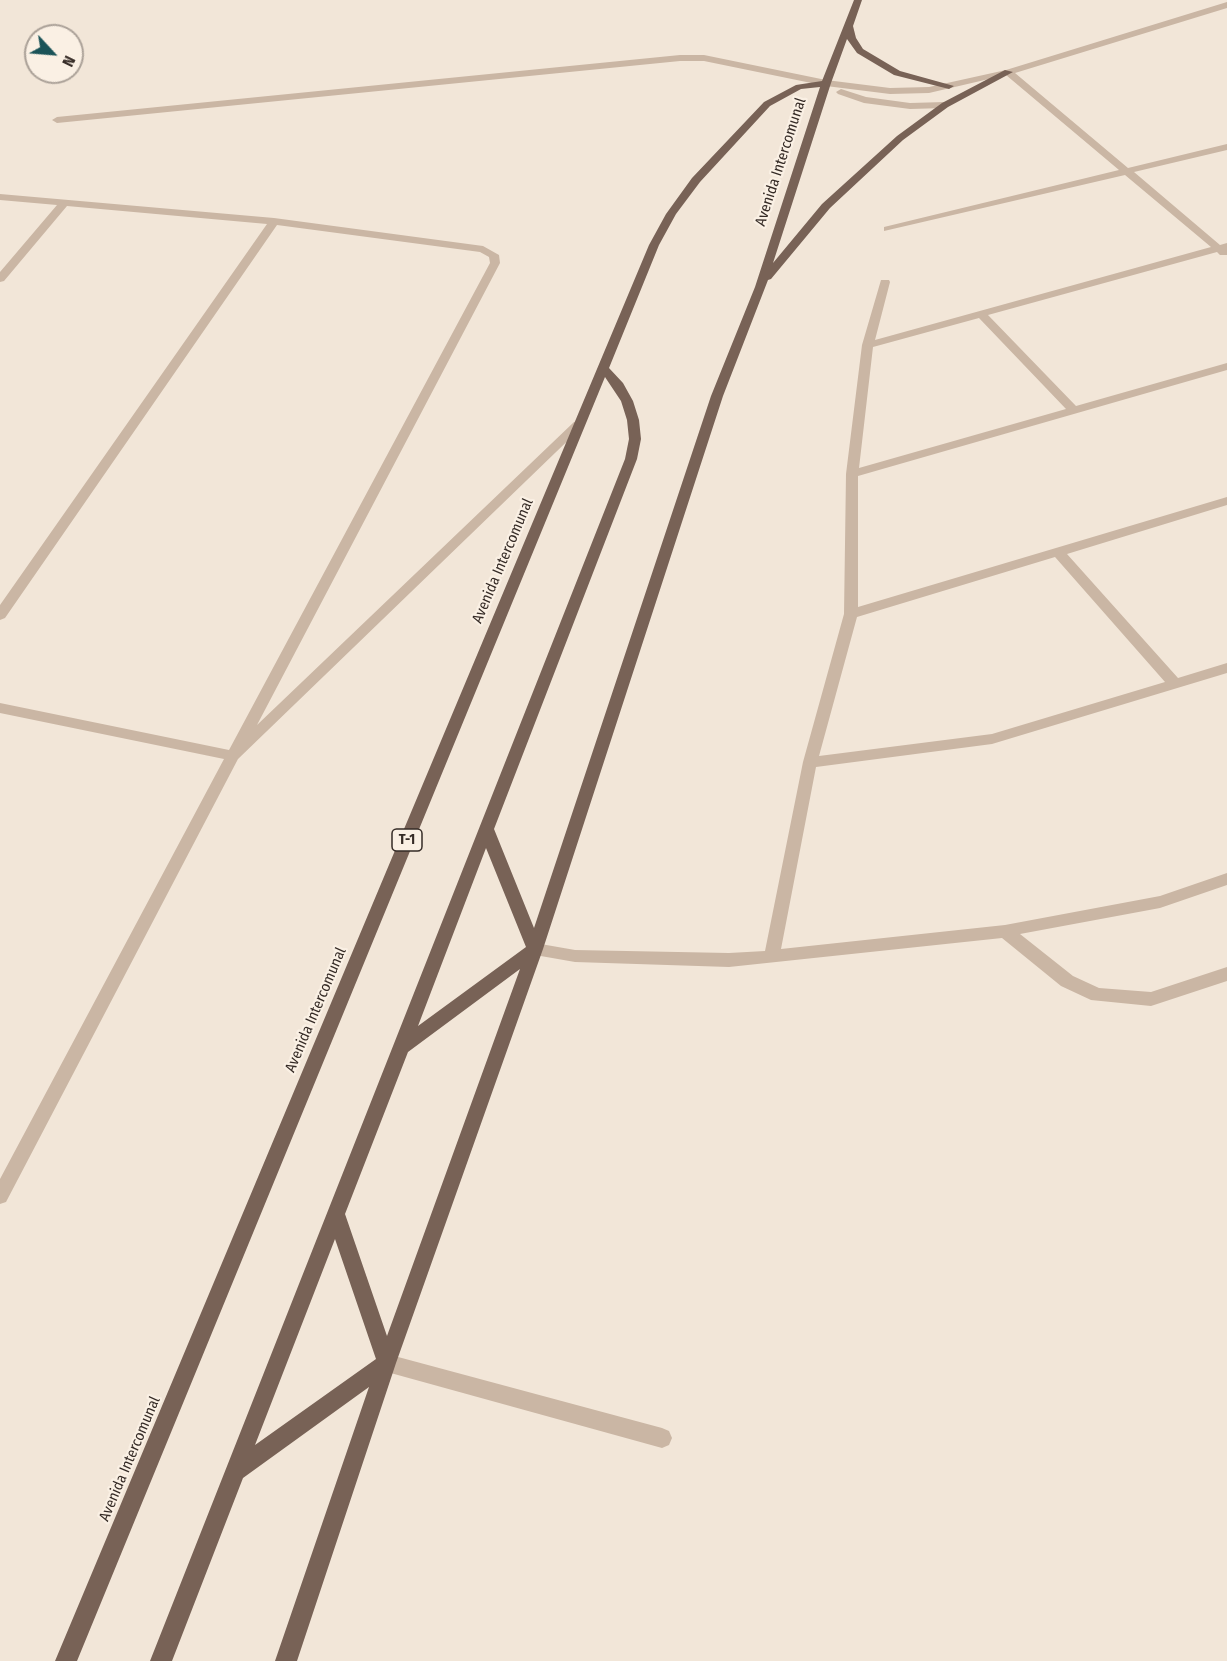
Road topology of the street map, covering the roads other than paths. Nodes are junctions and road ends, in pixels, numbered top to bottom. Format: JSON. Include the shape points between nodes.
{"nodes":[{"id":1,"x":858,"y":0,"type":"edge"},
{"id":2,"x":1227,"y":5,"type":"edge"},
{"id":3,"x":848,"y":25,"type":"junction"},
{"id":4,"x":1008,"y":72,"type":"junction"},
{"id":5,"x":826,"y":83,"type":"junction"},
{"id":6,"x":950,"y":86,"type":"junction"},
{"id":7,"x":945,"y":105,"type":"junction"},
{"id":8,"x":57,"y":120,"type":"dead end"},
{"id":9,"x":1227,"y":147,"type":"edge"},
{"id":10,"x":1126,"y":171,"type":"junction"},
{"id":11,"x":0,"y":197,"type":"edge"},
{"id":12,"x":65,"y":202,"type":"junction"},
{"id":13,"x":274,"y":221,"type":"junction"},
{"id":14,"x":888,"y":229,"type":"dead end"},
{"id":15,"x":1222,"y":247,"type":"edge"},
{"id":16,"x":1227,"y":256,"type":"edge"},
{"id":17,"x":0,"y":279,"type":"edge"},
{"id":18,"x":885,"y":282,"type":"dead end"},
{"id":19,"x":760,"y":287,"type":"junction"},
{"id":20,"x":982,"y":315,"type":"junction"},
{"id":21,"x":868,"y":345,"type":"junction"},
{"id":22,"x":1227,"y":366,"type":"edge"},
{"id":23,"x":602,"y":367,"type":"junction"},
{"id":24,"x":1074,"y":410,"type":"junction"},
{"id":25,"x":578,"y":425,"type":"junction"},
{"id":26,"x":852,"y":474,"type":"junction"},
{"id":27,"x":1227,"y":501,"type":"edge"},
{"id":28,"x":1058,"y":552,"type":"junction"},
{"id":29,"x":851,"y":614,"type":"junction"},
{"id":30,"x":0,"y":615,"type":"edge"},
{"id":31,"x":1227,"y":668,"type":"edge"},
{"id":32,"x":1176,"y":685,"type":"junction"},
{"id":33,"x":0,"y":708,"type":"edge"},
{"id":34,"x":233,"y":756,"type":"junction"},
{"id":35,"x":810,"y":762,"type":"junction"},
{"id":36,"x":486,"y":829,"type":"junction"},
{"id":37,"x":1227,"y":879,"type":"edge"},
{"id":38,"x":1005,"y":931,"type":"junction"},
{"id":39,"x":535,"y":949,"type":"junction"},
{"id":40,"x":772,"y":957,"type":"junction"},
{"id":41,"x":1227,"y":974,"type":"edge"},
{"id":42,"x":400,"y":1048,"type":"junction"},
{"id":43,"x":0,"y":1196,"type":"edge"},
{"id":44,"x":336,"y":1215,"type":"junction"},
{"id":45,"x":387,"y":1363,"type":"junction"},
{"id":46,"x":662,"y":1438,"type":"dead end"},
{"id":47,"x":234,"y":1472,"type":"junction"},
{"id":48,"x":66,"y":1661,"type":"edge"},
{"id":49,"x":161,"y":1661,"type":"edge"},
{"id":50,"x":286,"y":1661,"type":"edge"}],
"edges":[{"from":1,"to":3,"type":"main road"},
{"from":2,"to":4,"type":"street"},
{"from":3,"to":5,"type":"main road"},
{"from":3,"to":6,"type":"main road","via":[[860,51],[876,62],[905,75]]},
{"from":4,"to":6,"type":"street"},
{"from":4,"to":7,"type":"main road"},
{"from":4,"to":10,"type":"street"},
{"from":5,"to":6,"type":"street","via":[[909,91]]},
{"from":5,"to":7,"type":"street","via":[[864,100],[910,106]]},
{"from":5,"to":8,"type":"street","via":[[704,58],[680,58]]},
{"from":5,"to":19,"type":"main road","name":"Avenida Intercomunal"},
{"from":5,"to":23,"type":"main road","name":"Avenida Intercomunal","number":"T-1","via":[[800,87],[766,104],[696,180],[654,245]]},
{"from":7,"to":19,"type":"main road","via":[[900,138],[826,206]]},
{"from":9,"to":10,"type":"street"},
{"from":10,"to":14,"type":"street"},
{"from":10,"to":15,"type":"street"},
{"from":11,"to":12,"type":"street"},
{"from":12,"to":13,"type":"street"},
{"from":12,"to":17,"type":"street"},
{"from":13,"to":30,"type":"street"},
{"from":13,"to":34,"type":"street","via":[[483,249],[494,255],[495,263]]},
{"from":15,"to":16,"type":"street"},
{"from":15,"to":20,"type":"street"},
{"from":18,"to":21,"type":"street"},
{"from":19,"to":39,"type":"main road","name":"Avenida Intercomunal","via":[[717,396]]},
{"from":20,"to":21,"type":"street"},
{"from":20,"to":24,"type":"street"},
{"from":21,"to":26,"type":"street"},
{"from":22,"to":24,"type":"street"},
{"from":23,"to":25,"type":"main road","name":"Avenida Intercomunal","number":"T-1"},
{"from":23,"to":36,"type":"main road","via":[[617,383],[633,420],[635,440],[631,459]]},
{"from":24,"to":26,"type":"street"},
{"from":25,"to":34,"type":"street"},
{"from":25,"to":48,"type":"main road","name":"Avenida Intercomunal","number":"T-1"},
{"from":26,"to":29,"type":"street"},
{"from":27,"to":28,"type":"street"},
{"from":28,"to":29,"type":"street"},
{"from":28,"to":32,"type":"street"},
{"from":29,"to":35,"type":"street"},
{"from":31,"to":32,"type":"street"},
{"from":32,"to":35,"type":"street","via":[[992,739]]},
{"from":33,"to":34,"type":"street"},
{"from":34,"to":43,"type":"street"},
{"from":35,"to":40,"type":"street"},
{"from":36,"to":39,"type":"main road"},
{"from":36,"to":42,"type":"main road"},
{"from":37,"to":38,"type":"street","via":[[1160,902]]},
{"from":38,"to":40,"type":"street"},
{"from":38,"to":41,"type":"street","via":[[1067,981],[1097,995],[1151,999]]},
{"from":39,"to":40,"type":"street","via":[[575,957]]},
{"from":39,"to":42,"type":"main road"},
{"from":39,"to":45,"type":"main road","name":"Avenida Intercomunal"},
{"from":42,"to":44,"type":"main road"},
{"from":44,"to":45,"type":"main road"},
{"from":44,"to":47,"type":"main road"},
{"from":45,"to":46,"type":"street"},
{"from":45,"to":47,"type":"main road"},
{"from":45,"to":50,"type":"main road","name":"Avenida Intercomunal"},
{"from":47,"to":49,"type":"main road"}]}
